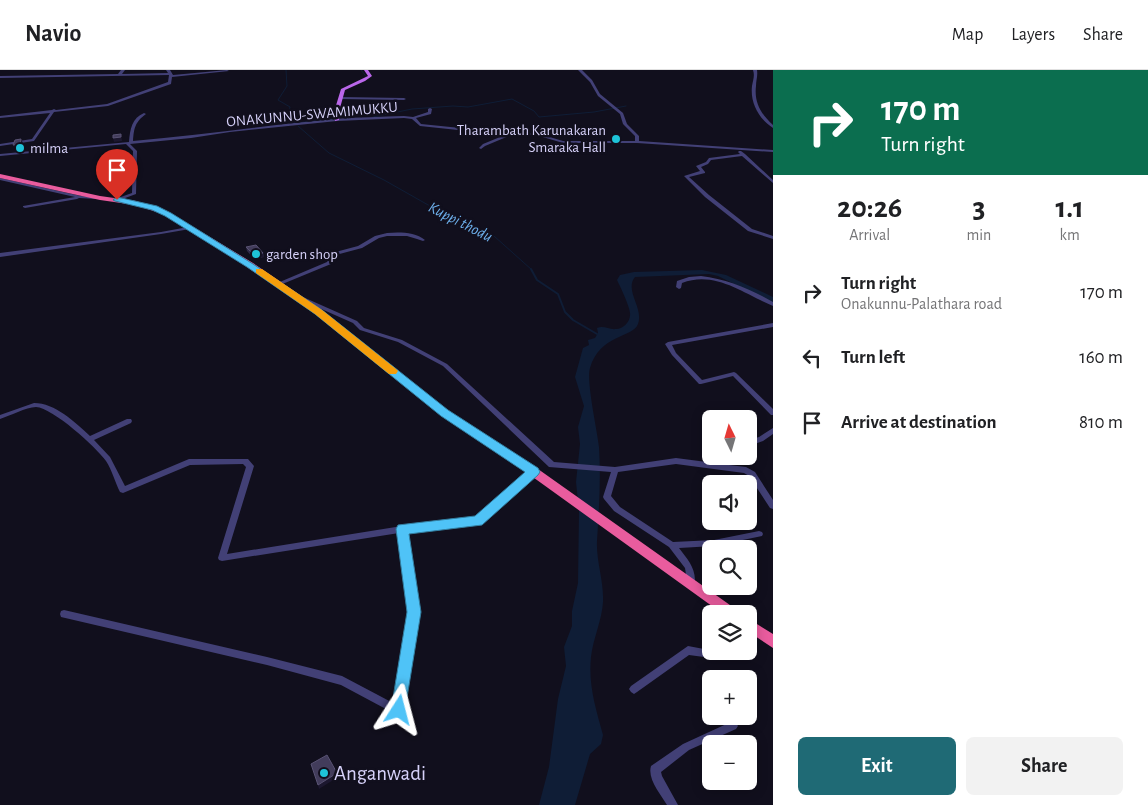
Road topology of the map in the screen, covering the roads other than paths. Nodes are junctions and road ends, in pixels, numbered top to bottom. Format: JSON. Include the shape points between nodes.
{"nodes":[{"id":1,"x":123,"y":70,"type":"edge"},
{"id":2,"x":366,"y":70,"type":"edge"},
{"id":3,"x":580,"y":70,"type":"edge"},
{"id":4,"x":755,"y":70,"type":"edge"},
{"id":5,"x":226,"y":71,"type":"edge"},
{"id":6,"x":170,"y":73,"type":"edge"},
{"id":7,"x":119,"y":75,"type":"junction"},
{"id":8,"x":2,"y":77,"type":"edge"},
{"id":9,"x":0,"y":82,"type":"edge"},
{"id":10,"x":341,"y":98,"type":"junction"},
{"id":11,"x":404,"y":99,"type":"dead end"},
{"id":12,"x":430,"y":109,"type":"dead end"},
{"id":13,"x":54,"y":110,"type":"junction"},
{"id":14,"x":144,"y":114,"type":"dead end"},
{"id":15,"x":0,"y":117,"type":"edge"},
{"id":16,"x":413,"y":118,"type":"junction"},
{"id":17,"x":337,"y":120,"type":"junction"},
{"id":18,"x":773,"y":127,"type":"edge"},
{"id":19,"x":510,"y":134,"type":"junction"},
{"id":20,"x":638,"y":142,"type":"junction"},
{"id":21,"x":129,"y":143,"type":"junction"},
{"id":22,"x":0,"y":145,"type":"edge"},
{"id":23,"x":482,"y":148,"type":"dead end"},
{"id":24,"x":736,"y":148,"type":"junction"},
{"id":25,"x":773,"y":151,"type":"edge"},
{"id":26,"x":0,"y":155,"type":"edge"},
{"id":27,"x":744,"y":155,"type":"junction"},
{"id":28,"x":0,"y":171,"type":"edge"},
{"id":29,"x":0,"y":177,"type":"edge"},
{"id":30,"x":773,"y":182,"type":"edge"},
{"id":31,"x":80,"y":197,"type":"junction"},
{"id":32,"x":100,"y":198,"type":"junction"},
{"id":33,"x":117,"y":200,"type":"junction"},
{"id":34,"x":25,"y":207,"type":"dead end"},
{"id":35,"x":188,"y":228,"type":"junction"},
{"id":36,"x":773,"y":238,"type":"edge"},
{"id":37,"x":423,"y":240,"type":"dead end"},
{"id":38,"x":0,"y":255,"type":"edge"},
{"id":39,"x":278,"y":284,"type":"junction"},
{"id":40,"x":679,"y":287,"type":"dead end"},
{"id":41,"x":296,"y":296,"type":"junction"},
{"id":42,"x":773,"y":304,"type":"edge"},
{"id":43,"x":773,"y":325,"type":"edge"},
{"id":44,"x":773,"y":413,"type":"edge"},
{"id":45,"x":0,"y":417,"type":"edge"},
{"id":46,"x":129,"y":421,"type":"dead end"},
{"id":47,"x":773,"y":431,"type":"edge"},
{"id":48,"x":89,"y":439,"type":"junction"},
{"id":49,"x":758,"y":440,"type":"edge"},
{"id":50,"x":724,"y":467,"type":"joint"},
{"id":51,"x":615,"y":470,"type":"junction"},
{"id":52,"x":534,"y":472,"type":"junction"},
{"id":53,"x":773,"y":506,"type":"edge"},
{"id":54,"x":402,"y":529,"type":"junction"},
{"id":55,"x":758,"y":534,"type":"dead end"},
{"id":56,"x":672,"y":545,"type":"junction"},
{"id":57,"x":691,"y":584,"type":"junction"},
{"id":58,"x":720,"y":605,"type":"edge"},
{"id":59,"x":64,"y":614,"type":"dead end"},
{"id":60,"x":757,"y":633,"type":"edge"},
{"id":61,"x":773,"y":642,"type":"edge"},
{"id":62,"x":702,"y":653,"type":"edge"},
{"id":63,"x":634,"y":689,"type":"dead end"},
{"id":64,"x":733,"y":726,"type":"dead end"},
{"id":65,"x":673,"y":805,"type":"edge"}],
"edges":[{"from":1,"to":7,"type":"street"},
{"from":2,"to":10,"type":"main road","via":[[370,76],[343,89]]},
{"from":3,"to":20,"type":"street","via":[[599,96],[622,114]]},
{"from":4,"to":18,"type":"street","via":[[753,99],[757,112]]},
{"from":5,"to":6,"type":"street"},
{"from":6,"to":7,"type":"street"},
{"from":6,"to":13,"type":"street","via":[[171,81],[165,85],[108,105]]},
{"from":7,"to":8,"type":"street"},
{"from":8,"to":9,"type":"street"},
{"from":10,"to":11,"type":"street"},
{"from":10,"to":17,"type":"main road","via":[[336,108]]},
{"from":12,"to":16,"type":"street","via":[[430,113]]},
{"from":13,"to":15,"type":"street"},
{"from":13,"to":22,"type":"street","via":[[34,140]]},
{"from":14,"to":21,"type":"street","via":[[135,122]]},
{"from":16,"to":17,"type":"street","name":"ONAKUNNU-SWAMIMUKKU"},
{"from":16,"to":19,"type":"street","name":"ONAKUNNU-SWAMIMUKKU","via":[[420,126]]},
{"from":17,"to":21,"type":"street","name":"ONAKUNNU-SWAMIMUKKU"},
{"from":19,"to":20,"type":"street","name":"ONAKUNNU-SWAMIMUKKU","via":[[536,134],[562,142]]},
{"from":19,"to":23,"type":"street"},
{"from":20,"to":24,"type":"street","name":"ONAKUNNU-SWAMIMUKKU"},
{"from":21,"to":26,"type":"street","name":"ONAKUNNU-SWAMIMUKKU"},
{"from":21,"to":33,"type":"street","via":[[135,150],[134,194]]},
{"from":24,"to":25,"type":"street","name":"ONAKUNNU-SWAMIMUKKU"},
{"from":24,"to":27,"type":"street"},
{"from":27,"to":30,"type":"street"},
{"from":27,"to":36,"type":"street","via":[[710,159],[707,164],[698,166],[703,172],[686,176],[750,230]]},
{"from":28,"to":33,"type":"highway","via":[[111,195]]},
{"from":29,"to":31,"type":"street"},
{"from":29,"to":32,"type":"highway"},
{"from":31,"to":32,"type":"street"},
{"from":31,"to":34,"type":"street"},
{"from":32,"to":33,"type":"highway"},
{"from":33,"to":35,"type":"highway","via":[[154,208]]},
{"from":35,"to":38,"type":"street"},
{"from":35,"to":39,"type":"highway"},
{"from":37,"to":39,"type":"street","via":[[405,235],[377,238],[360,247],[330,255],[328,263]]},
{"from":39,"to":41,"type":"highway"},
{"from":40,"to":42,"type":"street","via":[[679,282],[684,279],[716,278]]},
{"from":41,"to":51,"type":"street","via":[[355,322],[362,329],[400,341],[445,365],[552,465]]},
{"from":41,"to":52,"type":"highway","via":[[444,413]]},
{"from":43,"to":44,"type":"street","via":[[668,344],[701,382],[734,374]]},
{"from":45,"to":48,"type":"street","via":[[39,404],[74,424]]},
{"from":46,"to":48,"type":"street"},
{"from":47,"to":49,"type":"street"},
{"from":48,"to":54,"type":"street","via":[[106,456],[123,490],[189,462],[245,461],[250,466],[222,558]]},
{"from":50,"to":51,"type":"street","via":[[676,461]]},
{"from":50,"to":53,"type":"street","via":[[752,474]]},
{"from":51,"to":56,"type":"street","via":[[607,497],[617,509]]},
{"from":52,"to":54,"type":"street","via":[[478,521]]},
{"from":52,"to":57,"type":"highway"},
{"from":54,"to":59,"type":"street","via":[[414,612],[399,710],[342,681]]},
{"from":55,"to":56,"type":"street"},
{"from":56,"to":57,"type":"street","via":[[689,567]]},
{"from":57,"to":58,"type":"highway"},
{"from":60,"to":61,"type":"highway"},
{"from":62,"to":63,"type":"street","via":[[688,650]]},
{"from":64,"to":65,"type":"street","via":[[686,747],[655,770]]}]}
